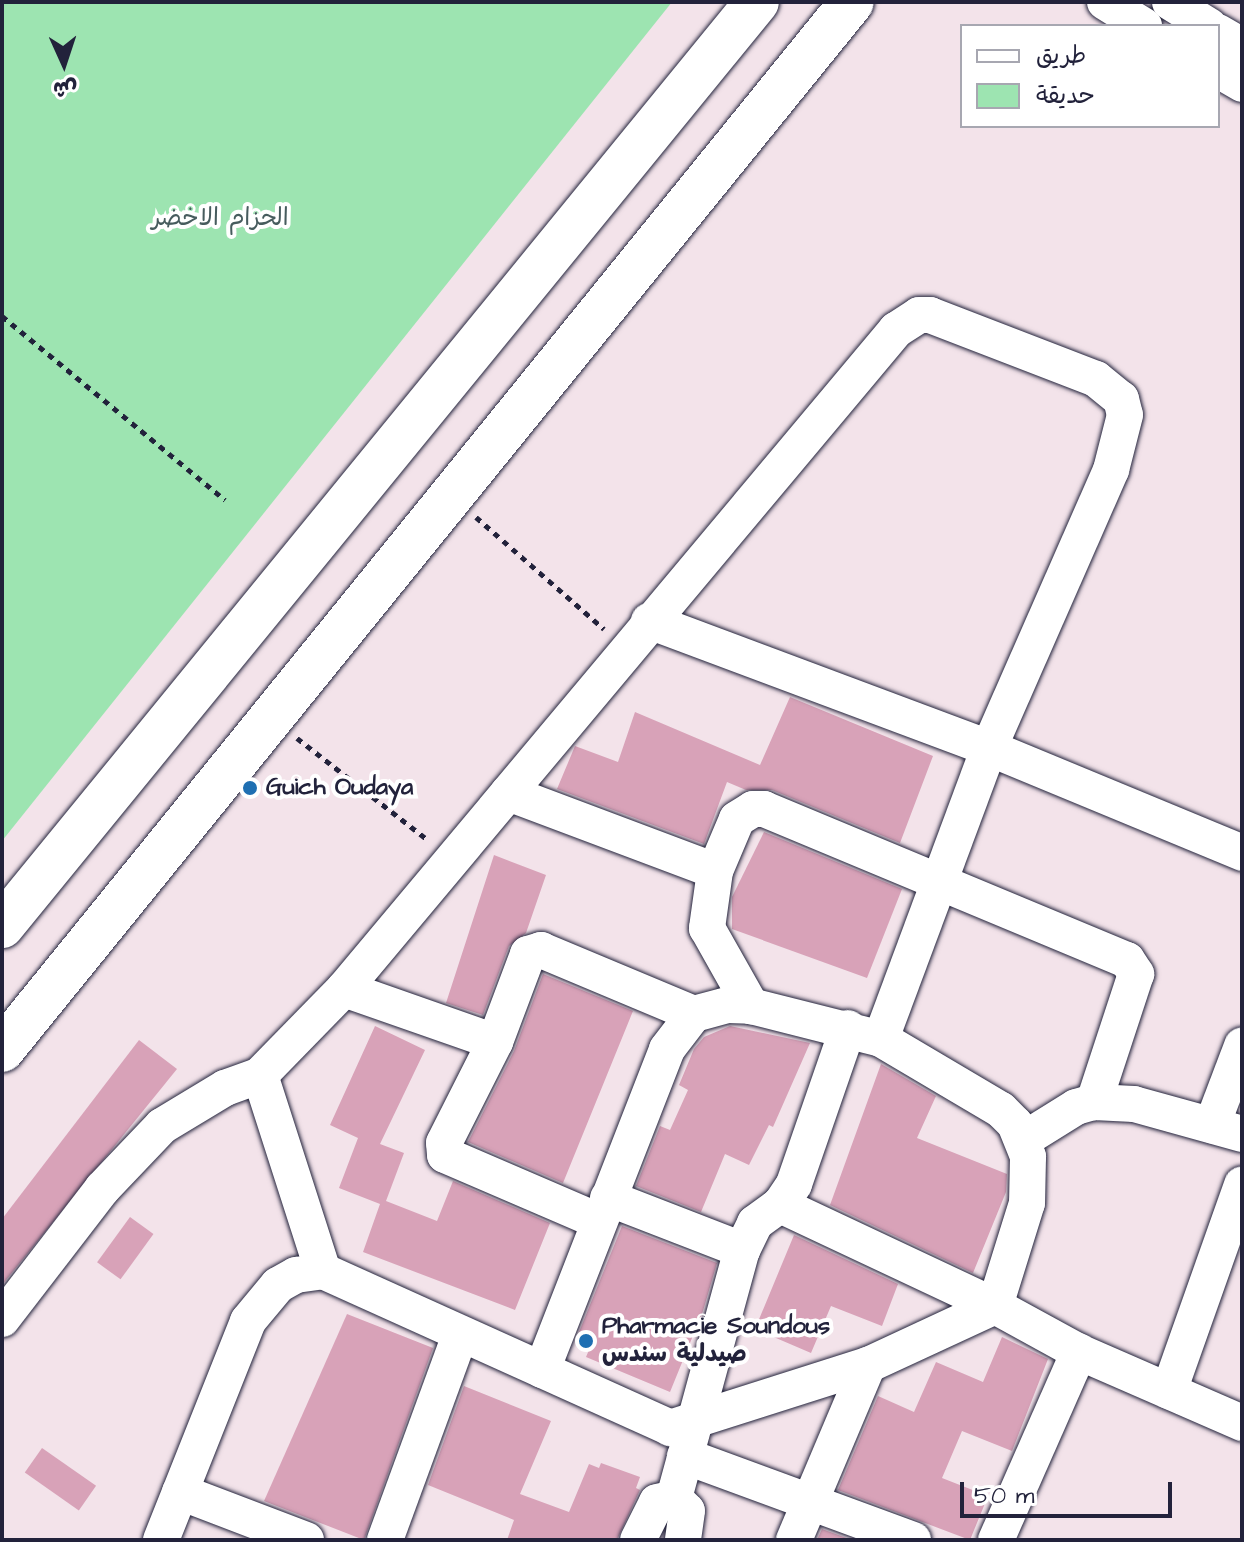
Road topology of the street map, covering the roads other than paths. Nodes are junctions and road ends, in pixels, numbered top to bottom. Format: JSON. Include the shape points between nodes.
{"nodes":[{"id":1,"x":757,"y":2,"type":"edge"},
{"id":2,"x":852,"y":2,"type":"edge"},
{"id":3,"x":1105,"y":2,"type":"edge"},
{"id":4,"x":1170,"y":2,"type":"edge"},
{"id":5,"x":1141,"y":24,"type":"edge"},
{"id":6,"x":1206,"y":24,"type":"edge"},
{"id":7,"x":1220,"y":33,"type":"edge"},
{"id":8,"x":1242,"y":46,"type":"edge"},
{"id":9,"x":1220,"y":71,"type":"edge"},
{"id":10,"x":1242,"y":84,"type":"edge"},
{"id":11,"x":649,"y":621,"type":"junction"},
{"id":12,"x":989,"y":748,"type":"junction"},
{"id":13,"x":508,"y":793,"type":"junction"},
{"id":14,"x":1242,"y":853,"type":"edge"},
{"id":15,"x":715,"y":871,"type":"junction"},
{"id":16,"x":938,"y":881,"type":"junction"},
{"id":17,"x":2,"y":926,"type":"edge"},
{"id":18,"x":344,"y":989,"type":"junction"},
{"id":19,"x":751,"y":1006,"type":"junction"},
{"id":20,"x":694,"y":1014,"type":"junction"},
{"id":21,"x":864,"y":1034,"type":"junction"},
{"id":22,"x":495,"y":1042,"type":"junction"},
{"id":23,"x":1242,"y":1046,"type":"edge"},
{"id":24,"x":2,"y":1050,"type":"edge"},
{"id":25,"x":260,"y":1075,"type":"junction"},
{"id":26,"x":1094,"y":1102,"type":"junction"},
{"id":27,"x":1227,"y":1130,"type":"edge"},
{"id":28,"x":1023,"y":1140,"type":"junction"},
{"id":29,"x":1242,"y":1185,"type":"edge"},
{"id":30,"x":780,"y":1205,"type":"junction"},
{"id":31,"x":603,"y":1210,"type":"junction"},
{"id":32,"x":742,"y":1250,"type":"junction"},
{"id":33,"x":323,"y":1271,"type":"junction"},
{"id":34,"x":995,"y":1306,"type":"junction"},
{"id":35,"x":2,"y":1319,"type":"edge"},
{"id":36,"x":460,"y":1335,"type":"junction"},
{"id":37,"x":1079,"y":1352,"type":"junction"},
{"id":38,"x":868,"y":1365,"type":"junction"},
{"id":39,"x":542,"y":1370,"type":"junction"},
{"id":40,"x":1169,"y":1391,"type":"junction"},
{"id":41,"x":695,"y":1421,"type":"junction"},
{"id":42,"x":1242,"y":1423,"type":"edge"},
{"id":43,"x":685,"y":1456,"type":"junction"},
{"id":44,"x":180,"y":1492,"type":"junction"},
{"id":45,"x":674,"y":1498,"type":"junction"},
{"id":46,"x":810,"y":1499,"type":"junction"},
{"id":47,"x":161,"y":1540,"type":"edge"},
{"id":48,"x":306,"y":1540,"type":"edge"},
{"id":49,"x":385,"y":1540,"type":"edge"},
{"id":50,"x":638,"y":1540,"type":"edge"},
{"id":51,"x":683,"y":1540,"type":"edge"},
{"id":52,"x":794,"y":1540,"type":"edge"},
{"id":53,"x":913,"y":1540,"type":"edge"},
{"id":54,"x":996,"y":1540,"type":"edge"}],
"edges":[{"from":1,"to":17,"type":"main road"},
{"from":2,"to":24,"type":"main road"},
{"from":3,"to":5,"type":"street"},
{"from":4,"to":6,"type":"street"},
{"from":7,"to":8,"type":"street"},
{"from":9,"to":10,"type":"street"},
{"from":11,"to":12,"type":"street"},
{"from":11,"to":12,"type":"street","via":[[896,330],[919,315],[942,319],[1096,379],[1121,399],[1125,415],[1111,470]]},
{"from":11,"to":13,"type":"street"},
{"from":12,"to":14,"type":"street"},
{"from":12,"to":16,"type":"street"},
{"from":13,"to":15,"type":"street"},
{"from":13,"to":18,"type":"street"},
{"from":15,"to":16,"type":"street","via":[[737,819],[764,809]]},
{"from":15,"to":19,"type":"street","via":[[707,928]]},
{"from":16,"to":21,"type":"street"},
{"from":16,"to":26,"type":"street","via":[[1127,960],[1136,974]]},
{"from":18,"to":22,"type":"street"},
{"from":18,"to":25,"type":"street"},
{"from":19,"to":20,"type":"street","via":[[728,1005]]},
{"from":19,"to":21,"type":"street"},
{"from":20,"to":22,"type":"street","via":[[541,950],[528,954]]},
{"from":20,"to":31,"type":"street","via":[[667,1049]]},
{"from":21,"to":28,"type":"street","via":[[1001,1110]]},
{"from":21,"to":30,"type":"street"},
{"from":22,"to":31,"type":"street","via":[[444,1143],[445,1155]]},
{"from":23,"to":27,"type":"street"},
{"from":25,"to":33,"type":"street"},
{"from":25,"to":35,"type":"street","via":[[225,1088],[162,1126],[102,1189]]},
{"from":26,"to":27,"type":"street","via":[[1134,1104]]},
{"from":26,"to":28,"type":"street","via":[[1076,1107]]},
{"from":28,"to":34,"type":"street","via":[[1030,1186]]},
{"from":29,"to":40,"type":"street"},
{"from":30,"to":32,"type":"street","via":[[755,1223]]},
{"from":30,"to":34,"type":"street"},
{"from":31,"to":32,"type":"street"},
{"from":31,"to":39,"type":"street"},
{"from":32,"to":41,"type":"street"},
{"from":33,"to":36,"type":"street"},
{"from":33,"to":44,"type":"street","via":[[296,1275],[278,1285],[248,1321]]},
{"from":34,"to":37,"type":"street"},
{"from":34,"to":38,"type":"street"},
{"from":36,"to":39,"type":"street"},
{"from":36,"to":49,"type":"street"},
{"from":37,"to":40,"type":"street"},
{"from":37,"to":54,"type":"street"},
{"from":38,"to":41,"type":"street"},
{"from":38,"to":46,"type":"street"},
{"from":39,"to":41,"type":"street","via":[[649,1421],[670,1428]]},
{"from":40,"to":42,"type":"street"},
{"from":41,"to":43,"type":"street"},
{"from":43,"to":45,"type":"street"},
{"from":43,"to":46,"type":"street"},
{"from":44,"to":47,"type":"street"},
{"from":44,"to":48,"type":"street"},
{"from":45,"to":50,"type":"street","via":[[657,1502]]},
{"from":45,"to":51,"type":"street","via":[[687,1511]]},
{"from":46,"to":52,"type":"street"},
{"from":46,"to":53,"type":"street"}]}
